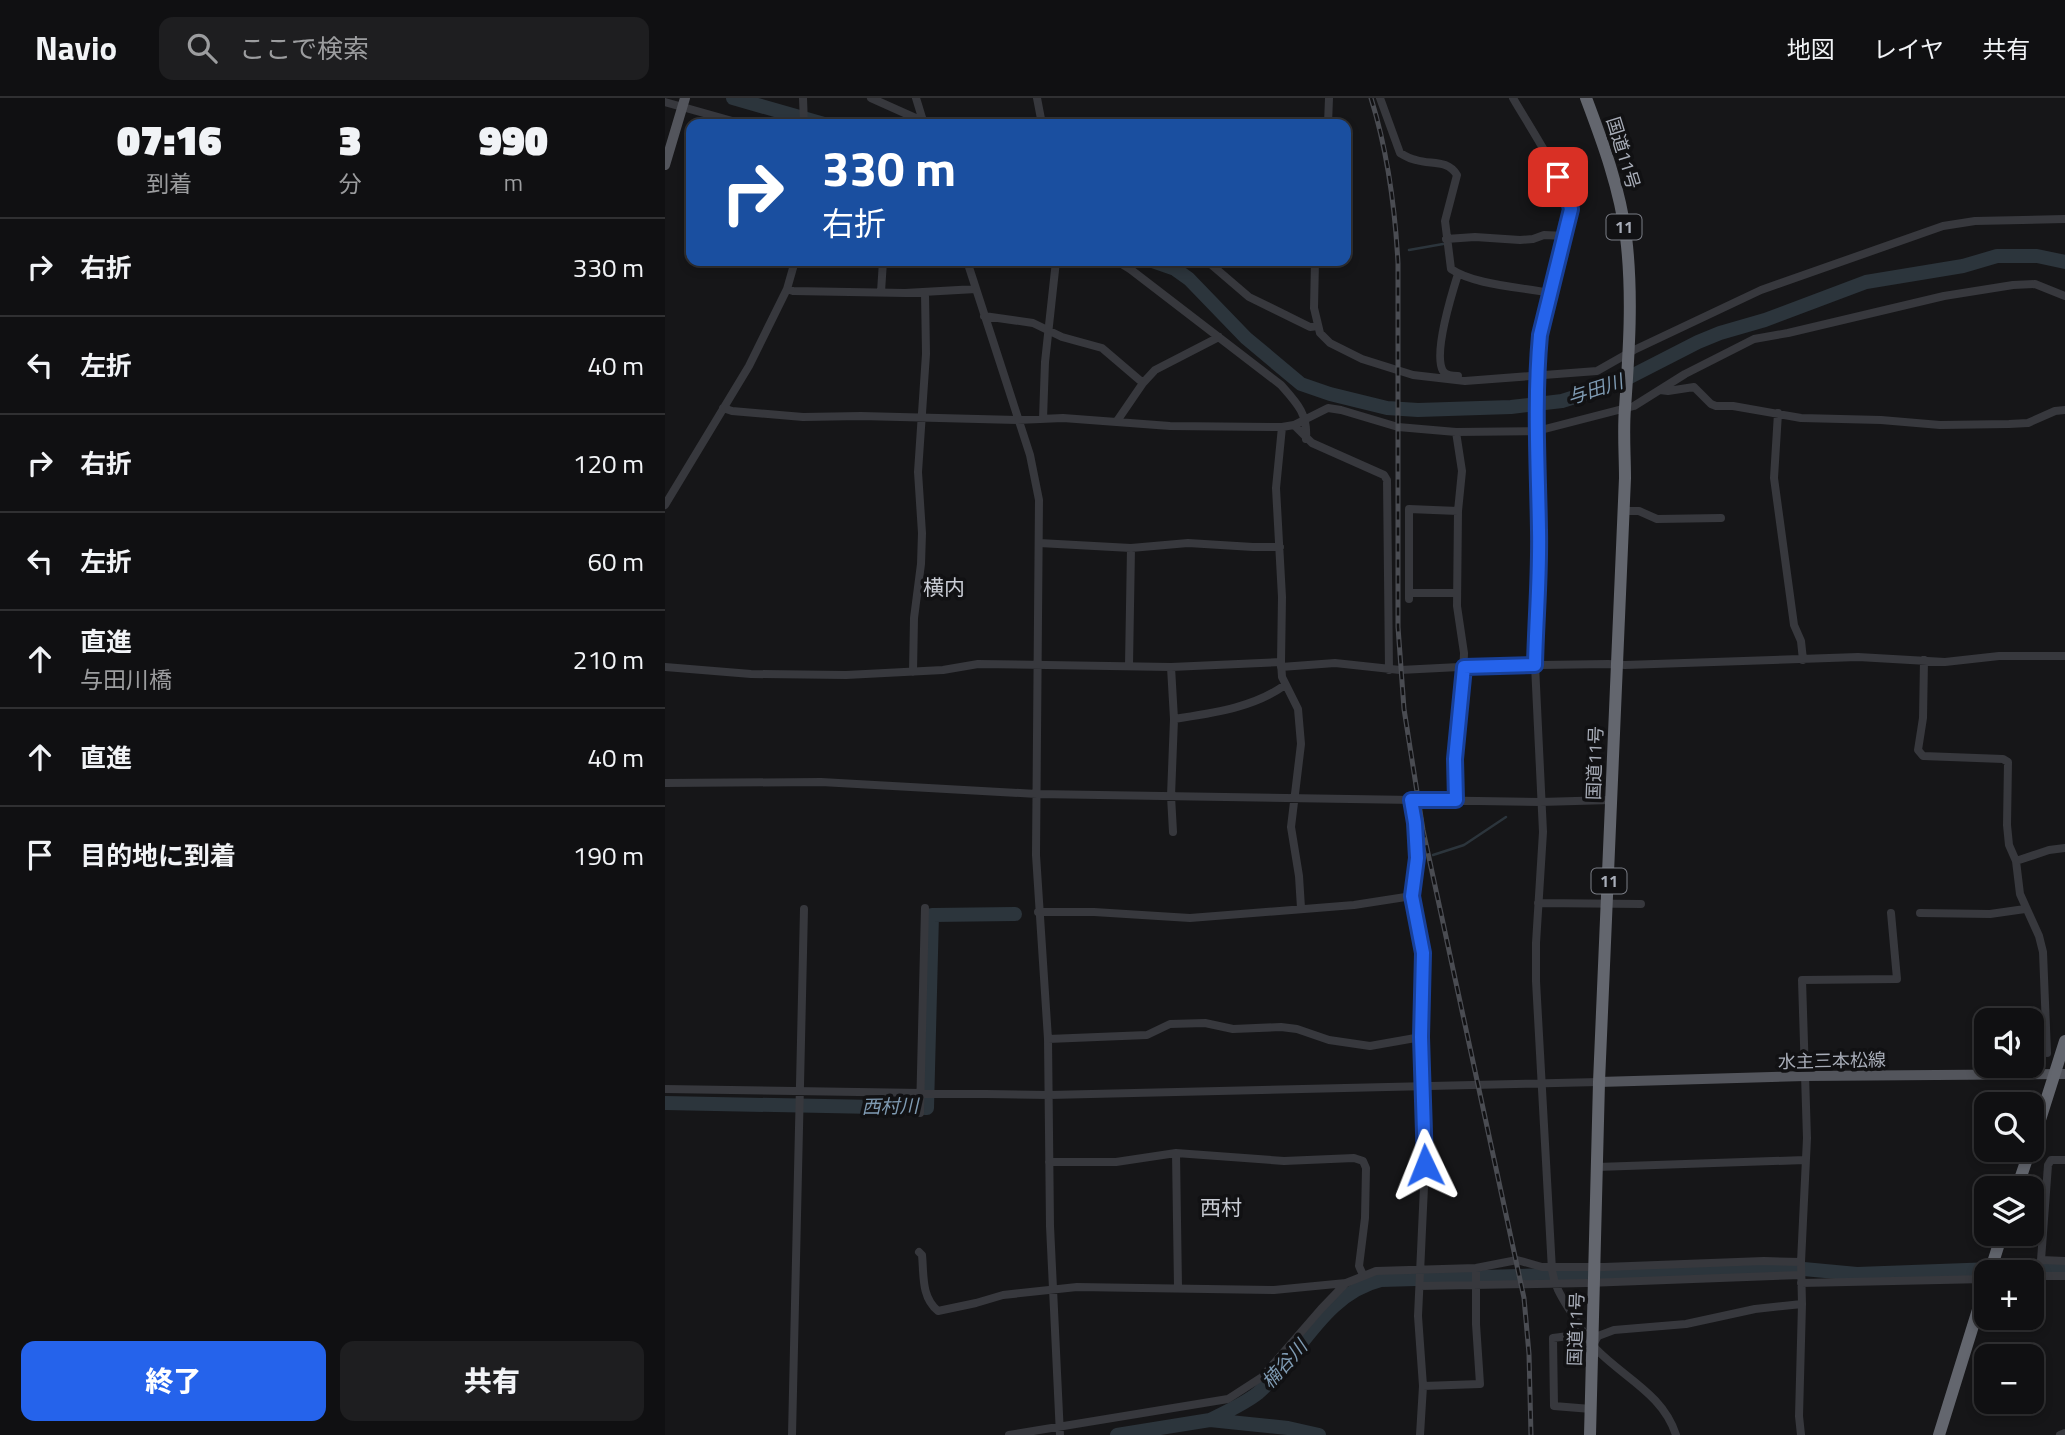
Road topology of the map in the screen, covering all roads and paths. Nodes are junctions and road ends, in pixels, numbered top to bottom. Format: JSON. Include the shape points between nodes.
{"nodes":[{"id":1,"x":803,"y":98,"type":"edge"},
{"id":2,"x":871,"y":98,"type":"edge"},
{"id":3,"x":916,"y":98,"type":"edge"},
{"id":4,"x":1037,"y":98,"type":"edge"},
{"id":5,"x":1329,"y":98,"type":"edge"},
{"id":6,"x":1380,"y":98,"type":"edge"},
{"id":7,"x":1513,"y":98,"type":"edge"},
{"id":8,"x":1586,"y":98,"type":"edge"},
{"id":9,"x":665,"y":102,"type":"edge"},
{"id":10,"x":683,"y":103,"type":"edge"},
{"id":11,"x":729,"y":119,"type":"edge"},
{"id":12,"x":804,"y":119,"type":"edge"},
{"id":13,"x":915,"y":119,"type":"edge"},
{"id":14,"x":924,"y":119,"type":"edge"},
{"id":15,"x":1041,"y":119,"type":"edge"},
{"id":16,"x":1328,"y":119,"type":"edge"},
{"id":17,"x":665,"y":165,"type":"edge"},
{"id":18,"x":2065,"y":219,"type":"edge"},
{"id":19,"x":1566,"y":236,"type":"junction"},
{"id":20,"x":1446,"y":239,"type":"junction"},
{"id":21,"x":794,"y":266,"type":"edge"},
{"id":22,"x":883,"y":266,"type":"edge"},
{"id":23,"x":969,"y":266,"type":"edge"},
{"id":24,"x":1056,"y":266,"type":"edge"},
{"id":25,"x":1124,"y":266,"type":"edge"},
{"id":26,"x":1213,"y":266,"type":"edge"},
{"id":27,"x":1315,"y":266,"type":"edge"},
{"id":28,"x":1458,"y":274,"type":"junction"},
{"id":29,"x":787,"y":289,"type":"junction"},
{"id":30,"x":976,"y":289,"type":"junction"},
{"id":31,"x":881,"y":292,"type":"junction"},
{"id":32,"x":925,"y":293,"type":"junction"},
{"id":33,"x":1550,"y":293,"type":"junction"},
{"id":34,"x":2065,"y":296,"type":"edge"},
{"id":35,"x":984,"y":316,"type":"junction"},
{"id":36,"x":1318,"y":326,"type":"junction"},
{"id":37,"x":1050,"y":330,"type":"junction"},
{"id":38,"x":1219,"y":337,"type":"junction"},
{"id":39,"x":1627,"y":357,"type":"junction"},
{"id":40,"x":1537,"y":377,"type":"junction"},
{"id":41,"x":1465,"y":381,"type":"junction"},
{"id":42,"x":1143,"y":383,"type":"junction"},
{"id":43,"x":1660,"y":390,"type":"junction"},
{"id":44,"x":1626,"y":404,"type":"junction"},
{"id":45,"x":723,"y":408,"type":"junction"},
{"id":46,"x":2065,"y":410,"type":"edge"},
{"id":47,"x":1778,"y":413,"type":"junction"},
{"id":48,"x":923,"y":417,"type":"junction"},
{"id":49,"x":1305,"y":418,"type":"junction"},
{"id":50,"x":1043,"y":419,"type":"junction"},
{"id":51,"x":1017,"y":420,"type":"junction"},
{"id":52,"x":1117,"y":421,"type":"junction"},
{"id":53,"x":1294,"y":425,"type":"junction"},
{"id":54,"x":1282,"y":427,"type":"junction"},
{"id":55,"x":1537,"y":428,"type":"junction"},
{"id":56,"x":1456,"y":432,"type":"junction"},
{"id":57,"x":1306,"y":439,"type":"junction"},
{"id":58,"x":665,"y":505,"type":"edge"},
{"id":59,"x":1458,"y":511,"type":"junction"},
{"id":60,"x":1623,"y":511,"type":"junction"},
{"id":61,"x":1721,"y":518,"type":"dead end"},
{"id":62,"x":1039,"y":543,"type":"junction"},
{"id":63,"x":1280,"y":547,"type":"junction"},
{"id":64,"x":1131,"y":548,"type":"junction"},
{"id":65,"x":1457,"y":593,"type":"junction"},
{"id":66,"x":2065,"y":656,"type":"edge"},
{"id":67,"x":1803,"y":660,"type":"junction"},
{"id":68,"x":1924,"y":660,"type":"junction"},
{"id":69,"x":1616,"y":664,"type":"junction"},
{"id":70,"x":1038,"y":665,"type":"junction"},
{"id":71,"x":1129,"y":665,"type":"junction"},
{"id":72,"x":1281,"y":665,"type":"junction"},
{"id":73,"x":1535,"y":665,"type":"junction"},
{"id":74,"x":665,"y":667,"type":"edge"},
{"id":75,"x":1171,"y":667,"type":"junction"},
{"id":76,"x":1464,"y":667,"type":"junction"},
{"id":77,"x":1389,"y":670,"type":"junction"},
{"id":78,"x":913,"y":672,"type":"junction"},
{"id":79,"x":1285,"y":685,"type":"junction"},
{"id":80,"x":1174,"y":719,"type":"junction"},
{"id":81,"x":665,"y":783,"type":"edge"},
{"id":82,"x":1037,"y":794,"type":"junction"},
{"id":83,"x":1171,"y":796,"type":"junction"},
{"id":84,"x":1294,"y":798,"type":"junction"},
{"id":85,"x":1411,"y":800,"type":"junction"},
{"id":86,"x":1456,"y":800,"type":"junction"},
{"id":87,"x":1611,"y":800,"type":"junction"},
{"id":88,"x":1540,"y":802,"type":"junction"},
{"id":89,"x":1173,"y":832,"type":"dead end"},
{"id":90,"x":2065,"y":848,"type":"edge"},
{"id":91,"x":2016,"y":861,"type":"junction"},
{"id":92,"x":1412,"y":896,"type":"junction"},
{"id":93,"x":1538,"y":903,"type":"junction"},
{"id":94,"x":1641,"y":904,"type":"dead end"},
{"id":95,"x":1608,"y":905,"type":"junction"},
{"id":96,"x":926,"y":908,"type":"dead end"},
{"id":97,"x":1301,"y":908,"type":"junction"},
{"id":98,"x":804,"y":909,"type":"dead end"},
{"id":99,"x":2025,"y":909,"type":"junction"},
{"id":100,"x":1038,"y":912,"type":"junction"},
{"id":101,"x":1891,"y":913,"type":"dead end"},
{"id":102,"x":1920,"y":913,"type":"dead end"},
{"id":103,"x":1421,"y":1037,"type":"junction"},
{"id":104,"x":1048,"y":1040,"type":"junction"},
{"id":105,"x":2065,"y":1041,"type":"edge"},
{"id":106,"x":2047,"y":1053,"type":"dead end"},
{"id":107,"x":2060,"y":1074,"type":"edge"},
{"id":108,"x":1805,"y":1076,"type":"junction"},
{"id":109,"x":1542,"y":1082,"type":"junction"},
{"id":110,"x":1599,"y":1082,"type":"junction"},
{"id":111,"x":1423,"y":1086,"type":"junction"},
{"id":112,"x":665,"y":1089,"type":"edge"},
{"id":113,"x":800,"y":1092,"type":"junction"},
{"id":114,"x":922,"y":1094,"type":"junction"},
{"id":115,"x":1049,"y":1095,"type":"junction"},
{"id":116,"x":920,"y":1114,"type":"dead end"},
{"id":117,"x":2044,"y":1114,"type":"edge"},
{"id":118,"x":1175,"y":1153,"type":"junction"},
{"id":119,"x":1805,"y":1160,"type":"junction"},
{"id":120,"x":2065,"y":1160,"type":"edge"},
{"id":121,"x":1049,"y":1162,"type":"junction"},
{"id":122,"x":1597,"y":1167,"type":"junction"},
{"id":123,"x":919,"y":1252,"type":"dead end"},
{"id":124,"x":2041,"y":1260,"type":"edge"},
{"id":125,"x":2044,"y":1261,"type":"edge"},
{"id":126,"x":2065,"y":1261,"type":"edge"},
{"id":127,"x":1476,"y":1268,"type":"junction"},
{"id":128,"x":1552,"y":1268,"type":"junction"},
{"id":129,"x":1420,"y":1269,"type":"junction"},
{"id":130,"x":1801,"y":1271,"type":"junction"},
{"id":131,"x":1363,"y":1275,"type":"junction"},
{"id":132,"x":1596,"y":1275,"type":"junction"},
{"id":133,"x":2044,"y":1275,"type":"edge"},
{"id":134,"x":2065,"y":1276,"type":"edge"},
{"id":135,"x":1974,"y":1280,"type":"edge"},
{"id":136,"x":1346,"y":1283,"type":"junction"},
{"id":137,"x":1554,"y":1283,"type":"junction"},
{"id":138,"x":1476,"y":1285,"type":"junction"},
{"id":139,"x":1420,"y":1286,"type":"junction"},
{"id":140,"x":1178,"y":1287,"type":"junction"},
{"id":141,"x":1053,"y":1290,"type":"junction"},
{"id":142,"x":1802,"y":1304,"type":"junction"},
{"id":143,"x":1974,"y":1320,"type":"edge"},
{"id":144,"x":1584,"y":1334,"type":"junction"},
{"id":145,"x":1593,"y":1345,"type":"junction"},
{"id":146,"x":1423,"y":1386,"type":"junction"},
{"id":147,"x":1591,"y":1409,"type":"junction"},
{"id":148,"x":1059,"y":1431,"type":"edge"},
{"id":149,"x":792,"y":1435,"type":"edge"},
{"id":150,"x":1009,"y":1435,"type":"edge"},
{"id":151,"x":1420,"y":1435,"type":"edge"},
{"id":152,"x":1590,"y":1435,"type":"edge"},
{"id":153,"x":1676,"y":1435,"type":"edge"},
{"id":154,"x":1801,"y":1435,"type":"edge"},
{"id":155,"x":1939,"y":1435,"type":"edge"}],
"edges":[{"from":1,"to":12,"type":"street"},
{"from":2,"to":13,"type":"street"},
{"from":3,"to":14,"type":"street"},
{"from":4,"to":15,"type":"street"},
{"from":5,"to":16,"type":"street"},
{"from":6,"to":20,"type":"street","via":[[1400,153],[1417,161],[1446,164],[1457,175],[1445,221]]},
{"from":7,"to":19,"type":"street","via":[[1568,198],[1571,209]]},
{"from":8,"to":39,"type":"highway","name":"国道11号","number":"11","via":[[1610,165],[1626,234],[1630,286]]},
{"from":9,"to":10,"type":"street"},
{"from":10,"to":11,"type":"street"},
{"from":10,"to":17,"type":"main road"},
{"from":18,"to":39,"type":"street","via":[[1943,226],[1761,290]]},
{"from":19,"to":20,"type":"street"},
{"from":19,"to":33,"type":"street"},
{"from":20,"to":28,"type":"street","via":[[1451,269]]},
{"from":21,"to":29,"type":"street"},
{"from":22,"to":31,"type":"street"},
{"from":23,"to":30,"type":"street"},
{"from":24,"to":37,"type":"street"},
{"from":25,"to":38,"type":"street"},
{"from":26,"to":36,"type":"street","via":[[1249,297],[1310,327]]},
{"from":27,"to":36,"type":"street"},
{"from":28,"to":33,"type":"street"},
{"from":28,"to":41,"type":"street","via":[[1444,320],[1442,362],[1443,371]]},
{"from":29,"to":31,"type":"street"},
{"from":29,"to":45,"type":"street"},
{"from":30,"to":32,"type":"street"},
{"from":30,"to":35,"type":"street"},
{"from":31,"to":32,"type":"street"},
{"from":32,"to":48,"type":"street"},
{"from":33,"to":40,"type":"street"},
{"from":34,"to":43,"type":"street","via":[[2035,284],[2002,286],[1754,339]]},
{"from":35,"to":37,"type":"street"},
{"from":35,"to":51,"type":"street"},
{"from":36,"to":41,"type":"street","via":[[1330,343],[1362,359],[1413,375]]},
{"from":37,"to":42,"type":"street","via":[[1101,348]]},
{"from":37,"to":50,"type":"street"},
{"from":38,"to":42,"type":"street","via":[[1172,360]]},
{"from":38,"to":49,"type":"street","via":[[1281,385]]},
{"from":39,"to":40,"type":"street","via":[[1597,371]]},
{"from":39,"to":44,"type":"highway","name":"国道11号","number":"11"},
{"from":40,"to":41,"type":"street"},
{"from":40,"to":55,"type":"street"},
{"from":42,"to":52,"type":"street"},
{"from":43,"to":44,"type":"street"},
{"from":43,"to":47,"type":"street","via":[[1694,387],[1716,406]]},
{"from":44,"to":55,"type":"street"},
{"from":44,"to":60,"type":"highway","name":"国道11号","number":"11"},
{"from":45,"to":48,"type":"street","via":[[803,417]]},
{"from":45,"to":58,"type":"street"},
{"from":46,"to":47,"type":"street","via":[[2028,423],[1940,425]]},
{"from":47,"to":67,"type":"street","via":[[1775,487]]},
{"from":48,"to":51,"type":"street"},
{"from":48,"to":78,"type":"street","via":[[918,472],[921,564]]},
{"from":49,"to":53,"type":"street"},
{"from":49,"to":56,"type":"street","via":[[1328,408],[1386,425]]},
{"from":49,"to":57,"type":"street"},
{"from":50,"to":51,"type":"street"},
{"from":50,"to":52,"type":"street"},
{"from":51,"to":62,"type":"street","via":[[1037,489]]},
{"from":52,"to":54,"type":"street"},
{"from":53,"to":54,"type":"street"},
{"from":53,"to":57,"type":"street"},
{"from":54,"to":63,"type":"street","via":[[1276,488]]},
{"from":55,"to":56,"type":"street"},
{"from":55,"to":73,"type":"street"},
{"from":56,"to":59,"type":"street","via":[[1462,471]]},
{"from":57,"to":77,"type":"street","via":[[1384,474],[1387,480]]},
{"from":59,"to":65,"type":"street"},
{"from":59,"to":65,"type":"street","via":[[1409,509],[1409,596]]},
{"from":60,"to":61,"type":"street","via":[[1639,511],[1657,519]]},
{"from":60,"to":69,"type":"highway","name":"国道11号","number":"11"},
{"from":62,"to":64,"type":"street"},
{"from":62,"to":70,"type":"street"},
{"from":63,"to":64,"type":"street","via":[[1188,544]]},
{"from":63,"to":72,"type":"street"},
{"from":64,"to":71,"type":"street"},
{"from":65,"to":76,"type":"street"},
{"from":66,"to":68,"type":"street"},
{"from":67,"to":68,"type":"street"},
{"from":67,"to":69,"type":"street"},
{"from":68,"to":91,"type":"street","via":[[1918,750],[1923,756],[2008,762],[2007,825]]},
{"from":69,"to":73,"type":"street"},
{"from":69,"to":87,"type":"highway","name":"国道11号","number":"11"},
{"from":70,"to":71,"type":"street"},
{"from":70,"to":78,"type":"street","via":[[978,664]]},
{"from":70,"to":82,"type":"street"},
{"from":71,"to":75,"type":"street"},
{"from":72,"to":75,"type":"street"},
{"from":72,"to":77,"type":"street","via":[[1335,663]]},
{"from":72,"to":79,"type":"street"},
{"from":73,"to":76,"type":"street"},
{"from":73,"to":88,"type":"street"},
{"from":74,"to":78,"type":"street","via":[[751,674]]},
{"from":75,"to":80,"type":"street"},
{"from":76,"to":77,"type":"street"},
{"from":76,"to":86,"type":"street"},
{"from":79,"to":80,"type":"street","via":[[1226,711]]},
{"from":79,"to":84,"type":"street","via":[[1298,709],[1301,744]]},
{"from":80,"to":83,"type":"street"},
{"from":81,"to":82,"type":"street","via":[[821,782]]},
{"from":82,"to":83,"type":"street"},
{"from":82,"to":100,"type":"street"},
{"from":83,"to":84,"type":"street"},
{"from":83,"to":89,"type":"street"},
{"from":84,"to":85,"type":"street"},
{"from":84,"to":97,"type":"street","via":[[1291,838]]},
{"from":85,"to":86,"type":"street"},
{"from":85,"to":92,"type":"street","via":[[1417,858]]},
{"from":86,"to":88,"type":"street"},
{"from":87,"to":88,"type":"street"},
{"from":87,"to":95,"type":"highway","name":"国道11号","number":"11"},
{"from":88,"to":93,"type":"street","via":[[1543,832]]},
{"from":90,"to":91,"type":"street"},
{"from":91,"to":99,"type":"street"},
{"from":92,"to":97,"type":"street"},
{"from":92,"to":103,"type":"street","via":[[1423,953]]},
{"from":93,"to":95,"type":"street"},
{"from":93,"to":109,"type":"street","via":[[1536,981]]},
{"from":94,"to":95,"type":"street"},
{"from":95,"to":110,"type":"highway","name":"国道11号","number":"11"},
{"from":96,"to":114,"type":"street"},
{"from":97,"to":100,"type":"street","via":[[1190,918]]},
{"from":98,"to":113,"type":"street"},
{"from":99,"to":102,"type":"street","via":[[1990,914]]},
{"from":99,"to":106,"type":"street","via":[[2043,952]]},
{"from":100,"to":104,"type":"street"},
{"from":101,"to":108,"type":"street","via":[[1898,979],[1802,980]]},
{"from":103,"to":104,"type":"street","via":[[1370,1046],[1297,1029],[1233,1030],[1205,1023],[1170,1024],[1147,1035]]},
{"from":103,"to":111,"type":"street"},
{"from":104,"to":115,"type":"street"},
{"from":105,"to":107,"type":"highway"},
{"from":107,"to":108,"type":"main road","name":"水主三本松線"},
{"from":107,"to":117,"type":"highway"},
{"from":108,"to":110,"type":"main road","name":"水主三本松線"},
{"from":108,"to":119,"type":"street"},
{"from":109,"to":110,"type":"street"},
{"from":109,"to":111,"type":"street"},
{"from":109,"to":128,"type":"street"},
{"from":110,"to":122,"type":"highway","name":"国道11号","number":"11"},
{"from":111,"to":115,"type":"street"},
{"from":111,"to":129,"type":"street"},
{"from":112,"to":113,"type":"street"},
{"from":113,"to":114,"type":"street"},
{"from":113,"to":149,"type":"street"},
{"from":114,"to":115,"type":"street"},
{"from":114,"to":116,"type":"street"},
{"from":115,"to":121,"type":"street"},
{"from":118,"to":121,"type":"street","via":[[1115,1162]]},
{"from":118,"to":131,"type":"street","via":[[1363,1161],[1365,1218],[1359,1266]]},
{"from":118,"to":140,"type":"street"},
{"from":119,"to":122,"type":"street"},
{"from":119,"to":130,"type":"street"},
{"from":120,"to":124,"type":"street","via":[[2051,1160],[2048,1166]]},
{"from":121,"to":141,"type":"street"},
{"from":122,"to":132,"type":"highway","name":"国道11号","number":"11"},
{"from":123,"to":141,"type":"street","via":[[925,1294],[938,1311],[1003,1295]]},
{"from":125,"to":126,"type":"street"},
{"from":127,"to":128,"type":"street","via":[[1517,1260]]},
{"from":127,"to":129,"type":"street"},
{"from":127,"to":138,"type":"street"},
{"from":128,"to":132,"type":"street"},
{"from":128,"to":137,"type":"street"},
{"from":129,"to":131,"type":"street"},
{"from":129,"to":139,"type":"street"},
{"from":130,"to":132,"type":"street"},
{"from":130,"to":132,"type":"street","via":[[1764,1261]]},
{"from":130,"to":135,"type":"street"},
{"from":130,"to":142,"type":"street"},
{"from":131,"to":136,"type":"street"},
{"from":132,"to":137,"type":"street"},
{"from":132,"to":145,"type":"highway","name":"国道11号","number":"11"},
{"from":133,"to":134,"type":"street"},
{"from":136,"to":140,"type":"street","via":[[1274,1290]]},
{"from":136,"to":148,"type":"street","via":[[1262,1377],[1228,1399]]},
{"from":137,"to":138,"type":"street"},
{"from":137,"to":144,"type":"street"},
{"from":138,"to":139,"type":"street"},
{"from":138,"to":146,"type":"street","via":[[1480,1384]]},
{"from":139,"to":146,"type":"street"},
{"from":140,"to":141,"type":"street"},
{"from":141,"to":148,"type":"street"},
{"from":142,"to":145,"type":"street","via":[[1755,1308],[1686,1324],[1614,1330],[1598,1336]]},
{"from":142,"to":154,"type":"street"},
{"from":143,"to":155,"type":"highway"},
{"from":144,"to":145,"type":"street"},
{"from":144,"to":147,"type":"street","via":[[1553,1338],[1553,1406]]},
{"from":145,"to":147,"type":"highway","name":"国道11号","number":"11"},
{"from":145,"to":153,"type":"street","via":[[1659,1403]]},
{"from":146,"to":151,"type":"street"},
{"from":147,"to":152,"type":"highway","name":"国道11号","number":"11"},
{"from":148,"to":150,"type":"street"}]}
